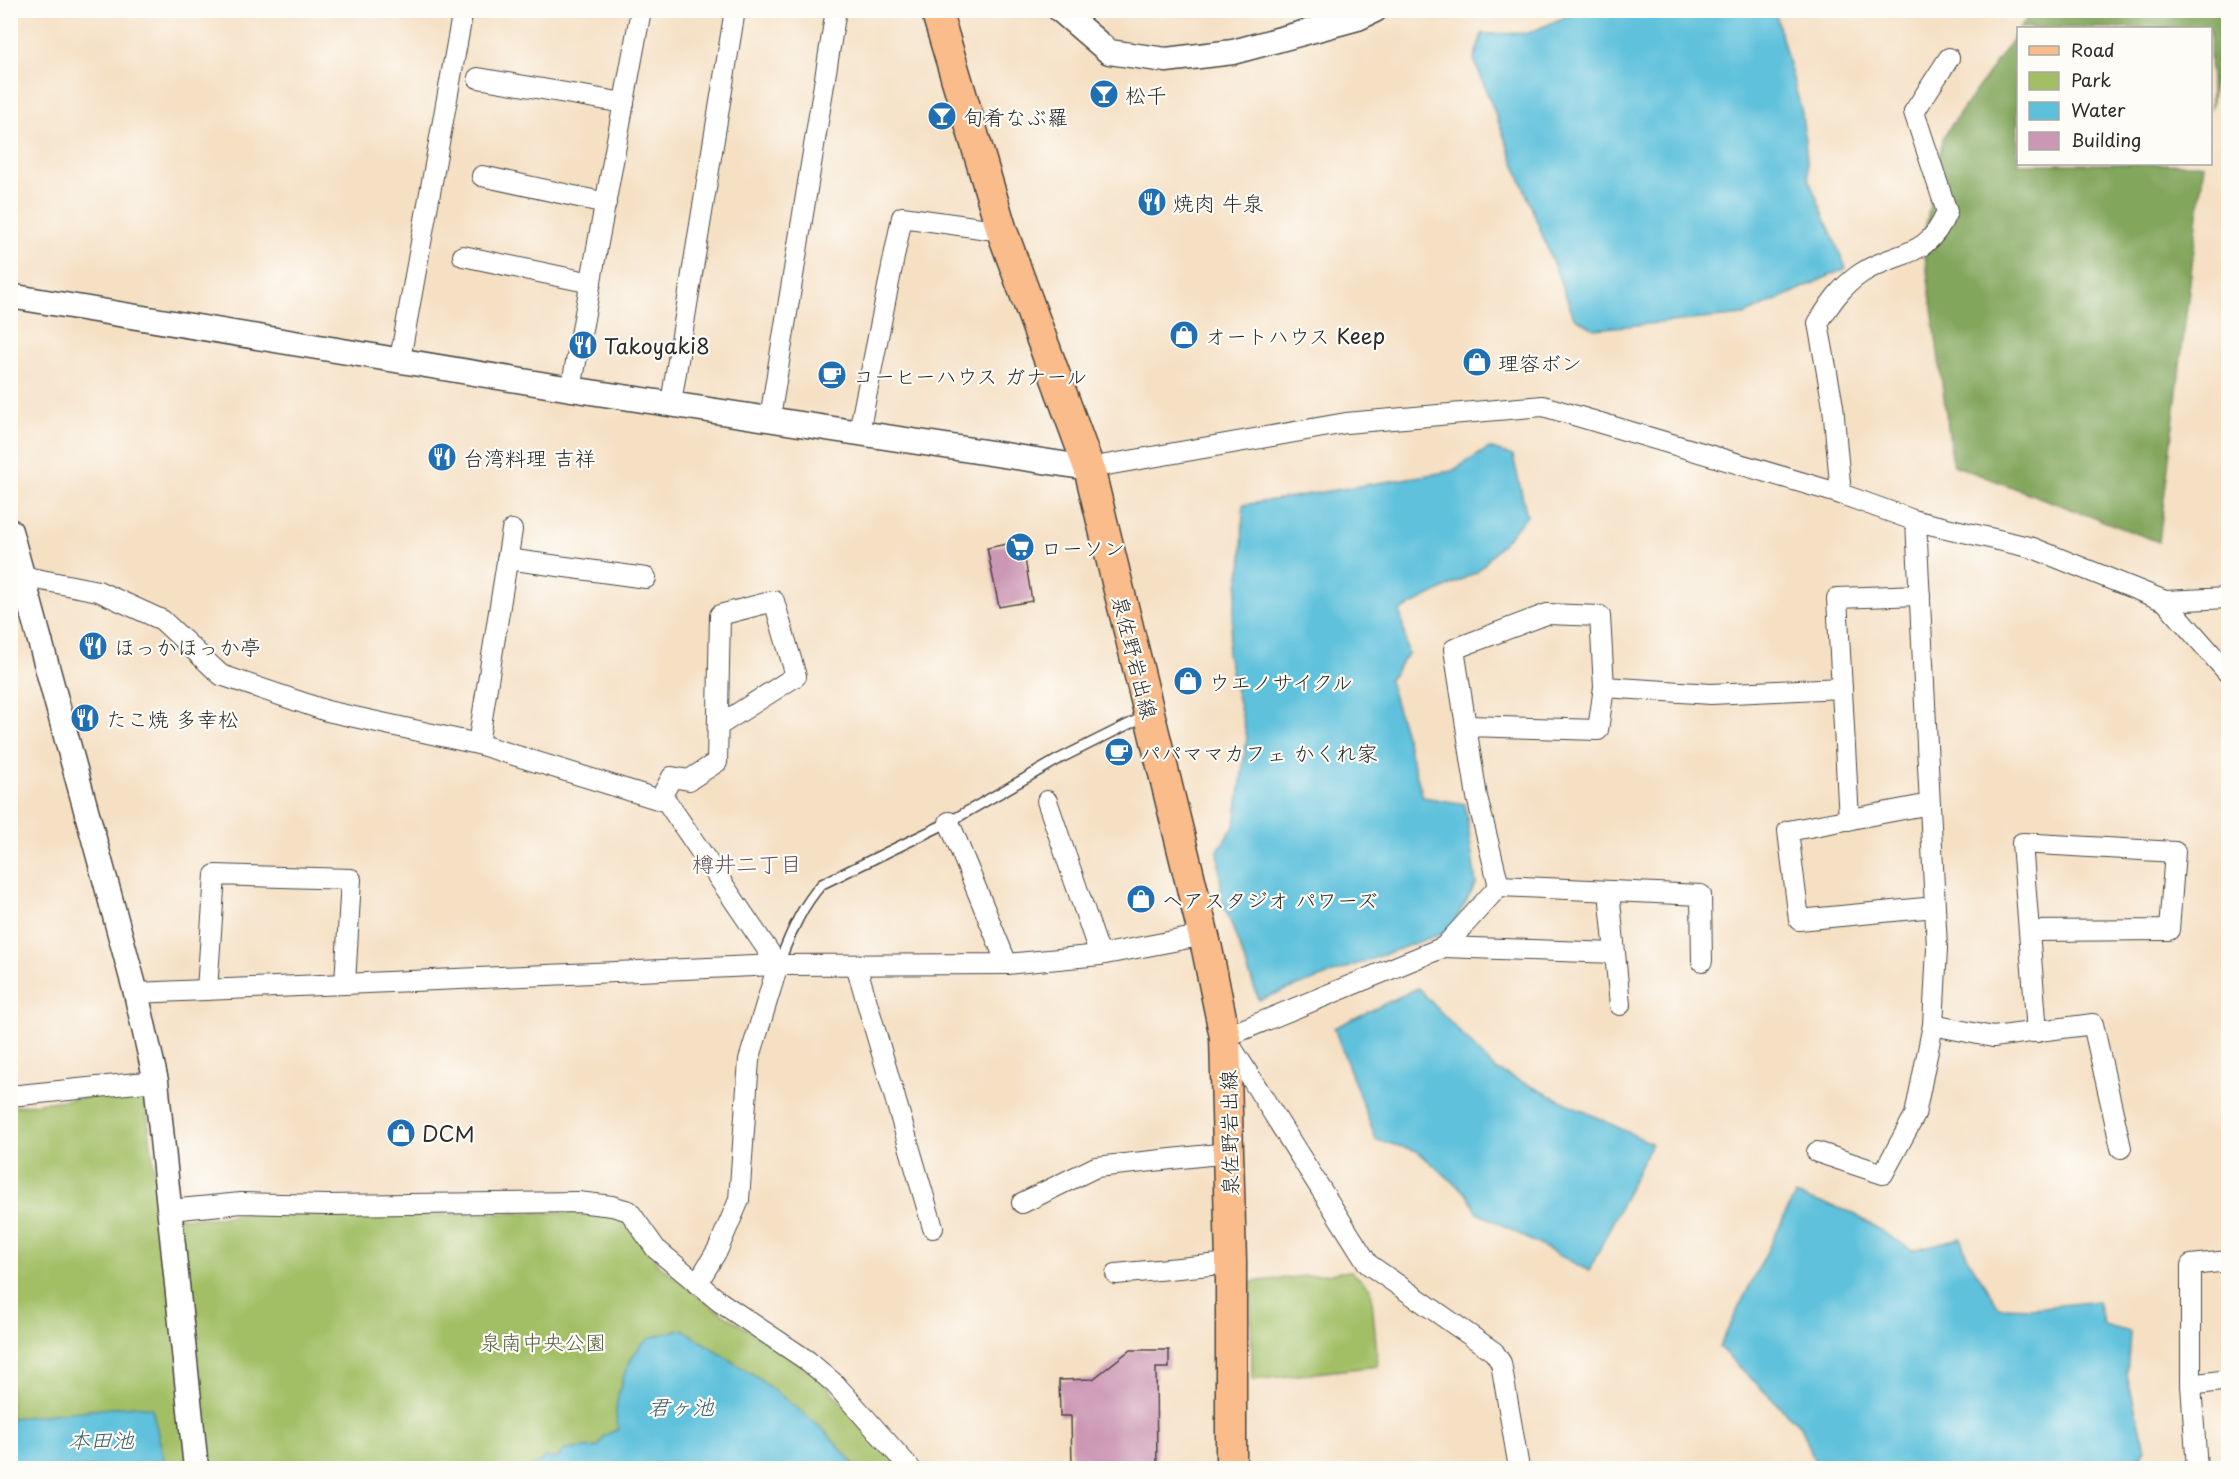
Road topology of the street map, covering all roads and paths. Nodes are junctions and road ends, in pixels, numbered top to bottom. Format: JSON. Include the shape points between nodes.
{"nodes":[{"id":1,"x":464,"y":10,"type":"edge"},
{"id":2,"x":642,"y":10,"type":"edge"},
{"id":3,"x":735,"y":10,"type":"edge"},
{"id":4,"x":836,"y":10,"type":"edge"},
{"id":5,"x":936,"y":10,"type":"edge"},
{"id":6,"x":1060,"y":10,"type":"edge"},
{"id":7,"x":1375,"y":10,"type":"edge"},
{"id":8,"x":1949,"y":58,"type":"dead end"},
{"id":9,"x":478,"y":78,"type":"dead end"},
{"id":10,"x":624,"y":103,"type":"junction"},
{"id":11,"x":482,"y":176,"type":"dead end"},
{"id":12,"x":606,"y":203,"type":"junction"},
{"id":13,"x":1002,"y":231,"type":"junction"},
{"id":14,"x":464,"y":256,"type":"dead end"},
{"id":15,"x":591,"y":284,"type":"junction"},
{"id":16,"x":10,"y":296,"type":"edge"},
{"id":17,"x":400,"y":358,"type":"junction"},
{"id":18,"x":571,"y":388,"type":"junction"},
{"id":19,"x":671,"y":403,"type":"junction"},
{"id":20,"x":770,"y":418,"type":"junction"},
{"id":21,"x":859,"y":432,"type":"junction"},
{"id":22,"x":1089,"y":468,"type":"junction"},
{"id":23,"x":1841,"y":494,"type":"junction"},
{"id":24,"x":1916,"y":521,"type":"junction"},
{"id":25,"x":512,"y":530,"type":"dead end"},
{"id":26,"x":10,"y":531,"type":"edge"},
{"id":27,"x":507,"y":558,"type":"junction"},
{"id":28,"x":21,"y":576,"type":"junction"},
{"id":29,"x":646,"y":578,"type":"dead end"},
{"id":30,"x":1920,"y":595,"type":"junction"},
{"id":31,"x":2229,"y":598,"type":"edge"},
{"id":32,"x":2165,"y":601,"type":"junction"},
{"id":33,"x":2229,"y":673,"type":"edge"},
{"id":34,"x":1604,"y":687,"type":"junction"},
{"id":35,"x":1842,"y":688,"type":"junction"},
{"id":36,"x":1150,"y":713,"type":"junction"},
{"id":37,"x":718,"y":726,"type":"junction"},
{"id":38,"x":1468,"y":726,"type":"junction"},
{"id":39,"x":478,"y":744,"type":"junction"},
{"id":40,"x":660,"y":799,"type":"junction"},
{"id":41,"x":1047,"y":801,"type":"dead end"},
{"id":42,"x":1930,"y":804,"type":"junction"},
{"id":43,"x":1849,"y":820,"type":"junction"},
{"id":44,"x":949,"y":822,"type":"junction"},
{"id":45,"x":1499,"y":886,"type":"junction"},
{"id":46,"x":1609,"y":891,"type":"junction"},
{"id":47,"x":1935,"y":907,"type":"junction"},
{"id":48,"x":2029,"y":931,"type":"junction"},
{"id":49,"x":1204,"y":935,"type":"junction"},
{"id":50,"x":1444,"y":947,"type":"junction"},
{"id":51,"x":1615,"y":953,"type":"junction"},
{"id":52,"x":1100,"y":955,"type":"junction"},
{"id":53,"x":1702,"y":961,"type":"dead end"},
{"id":54,"x":1007,"y":964,"type":"junction"},
{"id":55,"x":778,"y":965,"type":"junction"},
{"id":56,"x":856,"y":965,"type":"junction"},
{"id":57,"x":345,"y":984,"type":"junction"},
{"id":58,"x":207,"y":990,"type":"junction"},
{"id":59,"x":136,"y":993,"type":"junction"},
{"id":60,"x":1620,"y":1005,"type":"dead end"},
{"id":61,"x":1934,"y":1025,"type":"junction"},
{"id":62,"x":2037,"y":1032,"type":"junction"},
{"id":63,"x":1225,"y":1037,"type":"junction"},
{"id":64,"x":156,"y":1081,"type":"junction"},
{"id":65,"x":10,"y":1096,"type":"edge"},
{"id":66,"x":2121,"y":1148,"type":"dead end"},
{"id":67,"x":1817,"y":1152,"type":"dead end"},
{"id":68,"x":1228,"y":1153,"type":"junction"},
{"id":69,"x":1022,"y":1203,"type":"dead end"},
{"id":70,"x":170,"y":1210,"type":"junction"},
{"id":71,"x":933,"y":1228,"type":"dead end"},
{"id":72,"x":2229,"y":1261,"type":"edge"},
{"id":73,"x":1231,"y":1263,"type":"junction"},
{"id":74,"x":1116,"y":1274,"type":"dead end"},
{"id":75,"x":698,"y":1284,"type":"junction"},
{"id":76,"x":2229,"y":1380,"type":"edge"},
{"id":77,"x":2190,"y":1385,"type":"junction"},
{"id":78,"x":196,"y":1468,"type":"edge"},
{"id":79,"x":910,"y":1468,"type":"edge"},
{"id":80,"x":1231,"y":1468,"type":"edge"},
{"id":81,"x":1519,"y":1468,"type":"edge"},
{"id":82,"x":2197,"y":1468,"type":"edge"}],
"edges":[{"from":1,"to":17,"type":"street"},
{"from":2,"to":10,"type":"street"},
{"from":3,"to":19,"type":"street"},
{"from":4,"to":20,"type":"street"},
{"from":5,"to":13,"type":"main road","name":"泉佐野岩出線"},
{"from":6,"to":7,"type":"street","via":[[1109,52],[1166,60],[1233,52]]},
{"from":8,"to":23,"type":"street","via":[[1914,112],[1947,212],[1939,230],[1928,244],[1861,274],[1834,296],[1818,323],[1833,406]]},
{"from":9,"to":10,"type":"street"},
{"from":10,"to":12,"type":"street"},
{"from":11,"to":12,"type":"street"},
{"from":12,"to":15,"type":"street"},
{"from":13,"to":21,"type":"street","via":[[902,217]]},
{"from":13,"to":22,"type":"main road","name":"泉佐野岩出線"},
{"from":14,"to":15,"type":"street"},
{"from":15,"to":18,"type":"street"},
{"from":16,"to":17,"type":"street"},
{"from":17,"to":18,"type":"street"},
{"from":18,"to":19,"type":"street"},
{"from":19,"to":20,"type":"street"},
{"from":20,"to":21,"type":"street"},
{"from":21,"to":22,"type":"street"},
{"from":22,"to":23,"type":"street","via":[[1347,423],[1543,406]]},
{"from":22,"to":36,"type":"main road","name":"泉佐野岩出線"},
{"from":23,"to":24,"type":"street"},
{"from":24,"to":30,"type":"street"},
{"from":24,"to":32,"type":"street","via":[[2033,548]]},
{"from":25,"to":27,"type":"street"},
{"from":26,"to":28,"type":"street"},
{"from":27,"to":29,"type":"street"},
{"from":27,"to":39,"type":"street"},
{"from":28,"to":39,"type":"street","via":[[98,591],[162,620],[221,675],[327,711]]},
{"from":28,"to":59,"type":"street"},
{"from":30,"to":35,"type":"street","via":[[1837,598]]},
{"from":30,"to":42,"type":"street"},
{"from":31,"to":32,"type":"street"},
{"from":32,"to":33,"type":"street"},
{"from":34,"to":35,"type":"street","via":[[1711,694]]},
{"from":34,"to":38,"type":"street","via":[[1598,730]]},
{"from":34,"to":38,"type":"street","via":[[1600,616],[1546,614],[1454,649]]},
{"from":35,"to":43,"type":"street"},
{"from":36,"to":44,"type":"lane"},
{"from":36,"to":49,"type":"main road","name":"泉佐野岩出線"},
{"from":37,"to":37,"type":"street","via":[[795,676],[774,601],[720,615]]},
{"from":37,"to":40,"type":"street","via":[[717,762],[689,780],[672,777]]},
{"from":38,"to":45,"type":"street","via":[[1477,797]]},
{"from":39,"to":40,"type":"street"},
{"from":40,"to":55,"type":"street","via":[[668,802]]},
{"from":41,"to":52,"type":"street"},
{"from":42,"to":43,"type":"street"},
{"from":42,"to":47,"type":"street"},
{"from":43,"to":47,"type":"street","via":[[1788,831],[1799,920]]},
{"from":44,"to":54,"type":"street"},
{"from":44,"to":55,"type":"lane","via":[[822,884],[796,922]]},
{"from":45,"to":46,"type":"street"},
{"from":45,"to":50,"type":"street"},
{"from":46,"to":51,"type":"street"},
{"from":46,"to":53,"type":"street","via":[[1701,895]]},
{"from":47,"to":61,"type":"street"},
{"from":48,"to":48,"type":"street","via":[[2169,930],[2175,852],[2022,843]]},
{"from":48,"to":62,"type":"street"},
{"from":49,"to":52,"type":"street"},
{"from":49,"to":63,"type":"main road","name":"泉佐野岩出線"},
{"from":50,"to":51,"type":"street"},
{"from":50,"to":63,"type":"street"},
{"from":51,"to":60,"type":"street"},
{"from":52,"to":54,"type":"street"},
{"from":54,"to":56,"type":"street"},
{"from":55,"to":56,"type":"street"},
{"from":55,"to":57,"type":"street"},
{"from":55,"to":75,"type":"street","via":[[749,1060],[739,1200]]},
{"from":56,"to":71,"type":"street"},
{"from":57,"to":58,"type":"street"},
{"from":57,"to":58,"type":"street","via":[[351,879],[215,875]]},
{"from":58,"to":59,"type":"street"},
{"from":59,"to":64,"type":"street"},
{"from":61,"to":62,"type":"street","via":[[1993,1037]]},
{"from":61,"to":67,"type":"street","via":[[1915,1115],[1883,1174]]},
{"from":62,"to":66,"type":"street","via":[[2093,1024]]},
{"from":63,"to":68,"type":"main road","name":"泉佐野岩出線"},
{"from":63,"to":81,"type":"street","via":[[1368,1264],[1494,1352],[1501,1363]]},
{"from":64,"to":65,"type":"street"},
{"from":64,"to":70,"type":"street"},
{"from":68,"to":69,"type":"street","via":[[1096,1167]]},
{"from":68,"to":73,"type":"main road","name":"泉佐野岩出線"},
{"from":70,"to":75,"type":"street","via":[[241,1203],[612,1206],[629,1212],[656,1249]]},
{"from":70,"to":78,"type":"street"},
{"from":72,"to":77,"type":"street","via":[[2192,1265]]},
{"from":73,"to":74,"type":"street"},
{"from":73,"to":80,"type":"main road","name":"泉佐野岩出線"},
{"from":75,"to":79,"type":"street","via":[[808,1361]]},
{"from":76,"to":77,"type":"street"},
{"from":77,"to":82,"type":"street"}]}
